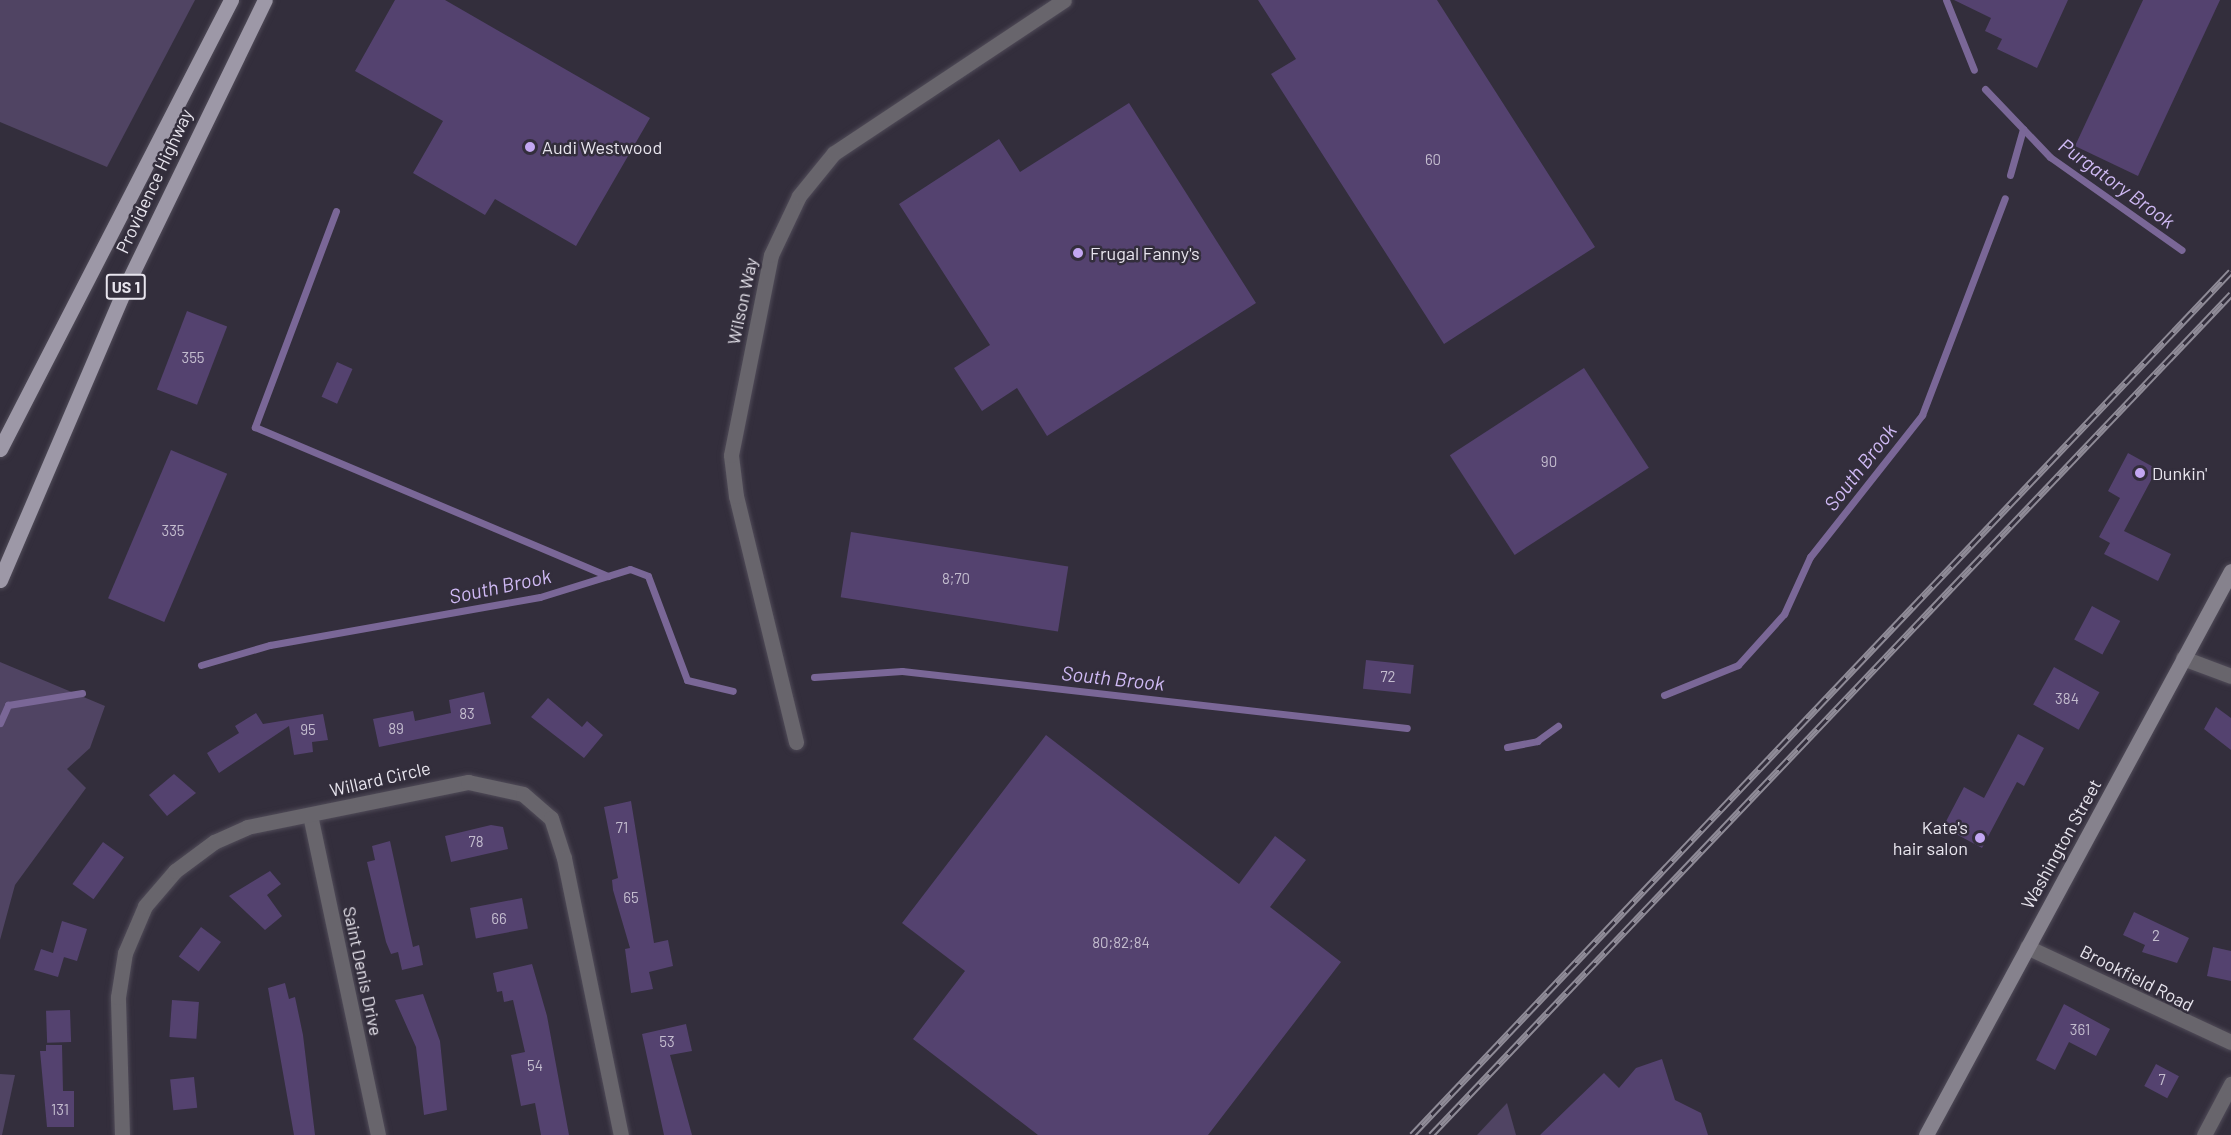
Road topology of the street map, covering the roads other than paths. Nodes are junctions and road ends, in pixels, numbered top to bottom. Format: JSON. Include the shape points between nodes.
{"nodes":[{"id":1,"x":231,"y":0,"type":"edge"},
{"id":2,"x":265,"y":0,"type":"edge"},
{"id":3,"x":1064,"y":0,"type":"edge"},
{"id":4,"x":0,"y":449,"type":"edge"},
{"id":5,"x":2231,"y":571,"type":"edge"},
{"id":6,"x":0,"y":580,"type":"edge"},
{"id":7,"x":2183,"y":658,"type":"junction"},
{"id":8,"x":2231,"y":676,"type":"edge"},
{"id":9,"x":796,"y":742,"type":"dead end"},
{"id":10,"x":310,"y":815,"type":"junction"},
{"id":11,"x":2027,"y":946,"type":"junction"},
{"id":12,"x":2231,"y":1042,"type":"edge"},
{"id":13,"x":2231,"y":1083,"type":"edge"},
{"id":14,"x":122,"y":1135,"type":"edge"},
{"id":15,"x":378,"y":1135,"type":"edge"},
{"id":16,"x":621,"y":1135,"type":"edge"},
{"id":17,"x":1926,"y":1135,"type":"edge"},
{"id":18,"x":2204,"y":1135,"type":"edge"}],
"edges":[{"from":1,"to":4,"type":"main road","name":"Providence Highway","number":"US 1"},
{"from":2,"to":6,"type":"main road","name":"Providence Highway","number":"US 1","via":[[124,290]]},
{"from":3,"to":9,"type":"street","name":"Wilson Way","via":[[834,153],[799,196],[771,255],[731,455],[736,496]]},
{"from":5,"to":7,"type":"main road","name":"Washington Street"},
{"from":7,"to":8,"type":"street"},
{"from":7,"to":11,"type":"main road","name":"Washington Street"},
{"from":10,"to":14,"type":"street","name":"Willard Circle","via":[[247,827],[214,842],[175,871],[145,906],[125,953],[118,997]]},
{"from":10,"to":15,"type":"street","name":"Saint Denis Drive"},
{"from":10,"to":16,"type":"street","name":"Willard Circle","via":[[468,782],[495,784],[543,805],[564,858]]},
{"from":11,"to":12,"type":"street","name":"Brookfield Road"},
{"from":11,"to":17,"type":"main road","name":"Washington Street"},
{"from":13,"to":18,"type":"street"}]}
